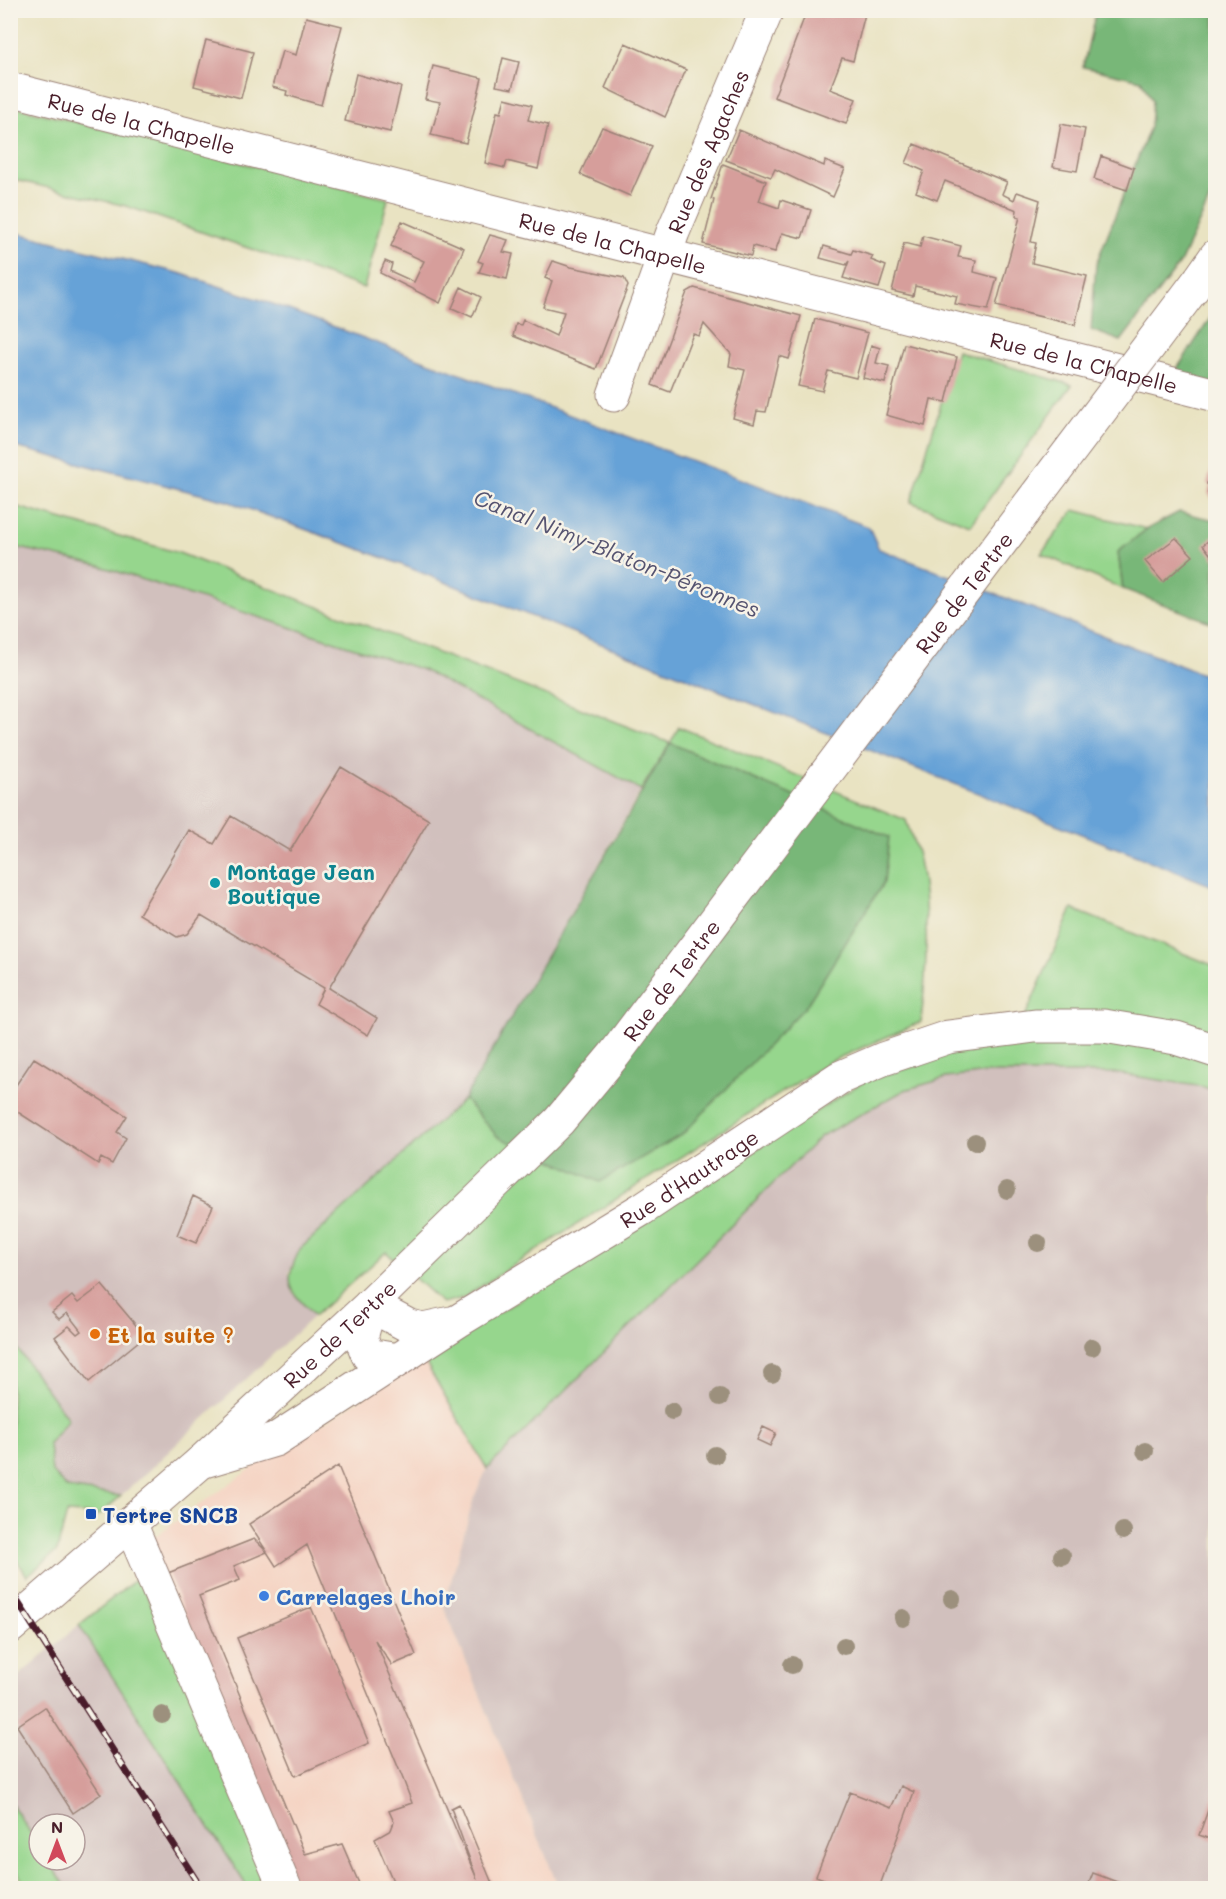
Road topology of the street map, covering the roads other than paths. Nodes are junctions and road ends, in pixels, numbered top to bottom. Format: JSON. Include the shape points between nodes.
{"nodes":[{"id":1,"x":767,"y":10,"type":"edge"},
{"id":2,"x":10,"y":89,"type":"edge"},
{"id":3,"x":665,"y":257,"type":"junction"},
{"id":4,"x":1208,"y":268,"type":"edge"},
{"id":5,"x":614,"y":395,"type":"dead end"},
{"id":6,"x":1215,"y":395,"type":"edge"},
{"id":7,"x":1215,"y":1051,"type":"edge"},
{"id":8,"x":370,"y":1305,"type":"junction"},
{"id":9,"x":458,"y":1321,"type":"junction"},
{"id":10,"x":398,"y":1360,"type":"junction"},
{"id":11,"x":201,"y":1462,"type":"junction"},
{"id":12,"x":130,"y":1523,"type":"junction"},
{"id":13,"x":18,"y":1620,"type":"edge"},
{"id":14,"x":285,"y":1888,"type":"edge"}],
"edges":[{"from":1,"to":3,"type":"street","name":"Rue des Agaches"},
{"from":2,"to":3,"type":"street","name":"Rue de la Chapelle"},
{"from":3,"to":5,"type":"street","name":"Rue des Agaches"},
{"from":3,"to":6,"type":"street","name":"Rue de la Chapelle"},
{"from":4,"to":8,"type":"street","name":"Rue de Tertre","bridge":true,"via":[[636,1027],[558,1120]]},
{"from":7,"to":9,"type":"street","name":"Rue d'Hautrage","via":[[1176,1038],[1104,1026],[1035,1026],[948,1037],[883,1059],[839,1078],[642,1209]]},
{"from":8,"to":9,"type":"street","via":[[409,1326],[423,1329]]},
{"from":8,"to":10,"type":"street","via":[[361,1338],[368,1355]]},
{"from":8,"to":11,"type":"street","name":"Rue de Tertre"},
{"from":9,"to":10,"type":"street","name":"Rue d'Hautrage"},
{"from":10,"to":11,"type":"street","name":"Rue d'Hautrage","via":[[275,1440]]},
{"from":11,"to":12,"type":"street","name":"Rue de Tertre"},
{"from":12,"to":13,"type":"street","name":"Rue de Tertre"},
{"from":12,"to":14,"type":"street"}]}
